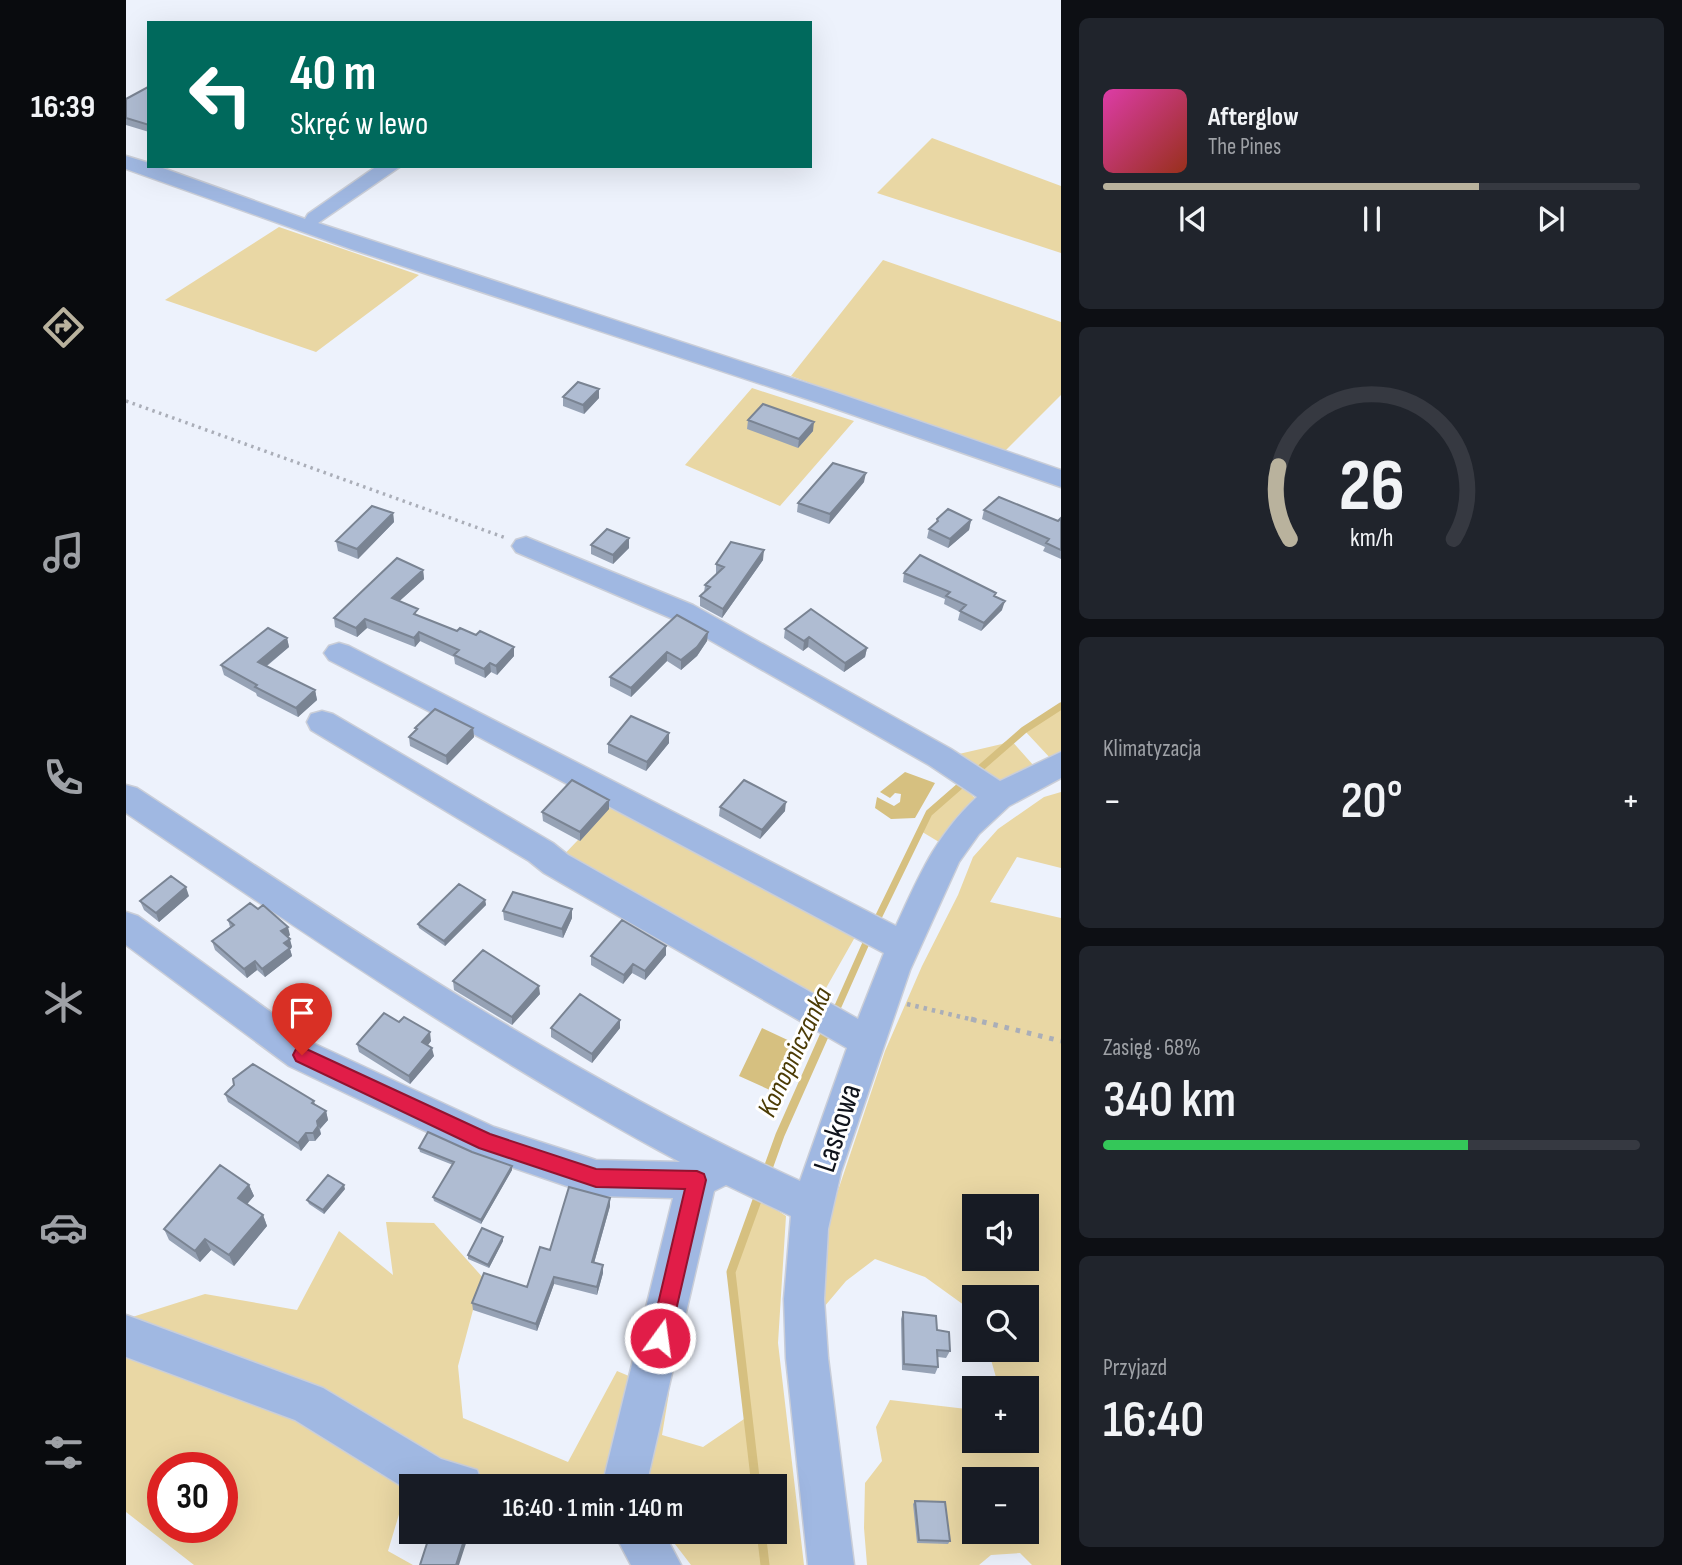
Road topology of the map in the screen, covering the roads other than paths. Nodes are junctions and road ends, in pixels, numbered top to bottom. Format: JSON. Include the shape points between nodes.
{"nodes":[{"id":1,"x":126,"y":162,"type":"edge"},
{"id":2,"x":388,"y":168,"type":"edge"},
{"id":3,"x":260,"y":211,"type":"junction"},
{"id":4,"x":315,"y":218,"type":"junction"},
{"id":5,"x":380,"y":237,"type":"dead end"},
{"id":6,"x":1061,"y":479,"type":"edge"},
{"id":7,"x":526,"y":546,"type":"road end"},
{"id":8,"x":339,"y":653,"type":"dead end"},
{"id":9,"x":322,"y":722,"type":"dead end"},
{"id":10,"x":1061,"y":764,"type":"edge"},
{"id":11,"x":979,"y":783,"type":"junction"},
{"id":12,"x":126,"y":797,"type":"edge"},
{"id":13,"x":126,"y":926,"type":"edge"},
{"id":14,"x":882,"y":934,"type":"junction"},
{"id":15,"x":868,"y":1041,"type":"junction"},
{"id":16,"x":738,"y":1178,"type":"junction"},
{"id":17,"x":814,"y":1208,"type":"junction"},
{"id":18,"x":126,"y":1336,"type":"edge"},
{"id":19,"x":423,"y":1474,"type":"edge"},
{"id":20,"x":628,"y":1474,"type":"edge"},
{"id":21,"x":644,"y":1544,"type":"edge"},
{"id":22,"x":658,"y":1565,"type":"edge"},
{"id":23,"x":831,"y":1565,"type":"edge"}],
"edges":[{"from":1,"to":3,"type":"street"},
{"from":2,"to":4,"type":"street"},
{"from":3,"to":4,"type":"street","via":[[274,207]]},
{"from":3,"to":6,"type":"street"},
{"from":4,"to":5,"type":"street"},
{"from":7,"to":11,"type":"street","via":[[683,612]]},
{"from":8,"to":14,"type":"street","via":[[467,715]]},
{"from":9,"to":15,"type":"street","via":[[555,864]]},
{"from":10,"to":11,"type":"street","name":"Laskowa"},
{"from":11,"to":14,"type":"street","name":"Laskowa","via":[[968,825]]},
{"from":12,"to":16,"type":"street","via":[[408,984]]},
{"from":13,"to":16,"type":"street","via":[[302,1055],[486,1142],[596,1178]]},
{"from":14,"to":15,"type":"street","name":"Laskowa","via":[[883,998]]},
{"from":15,"to":17,"type":"street","name":"Laskowa"},
{"from":16,"to":17,"type":"street"},
{"from":16,"to":20,"type":"street"},
{"from":17,"to":23,"type":"street","name":"Laskowa","via":[[806,1251],[804,1323]]},
{"from":18,"to":19,"type":"street","via":[[308,1403]]},
{"from":21,"to":22,"type":"street"}]}
